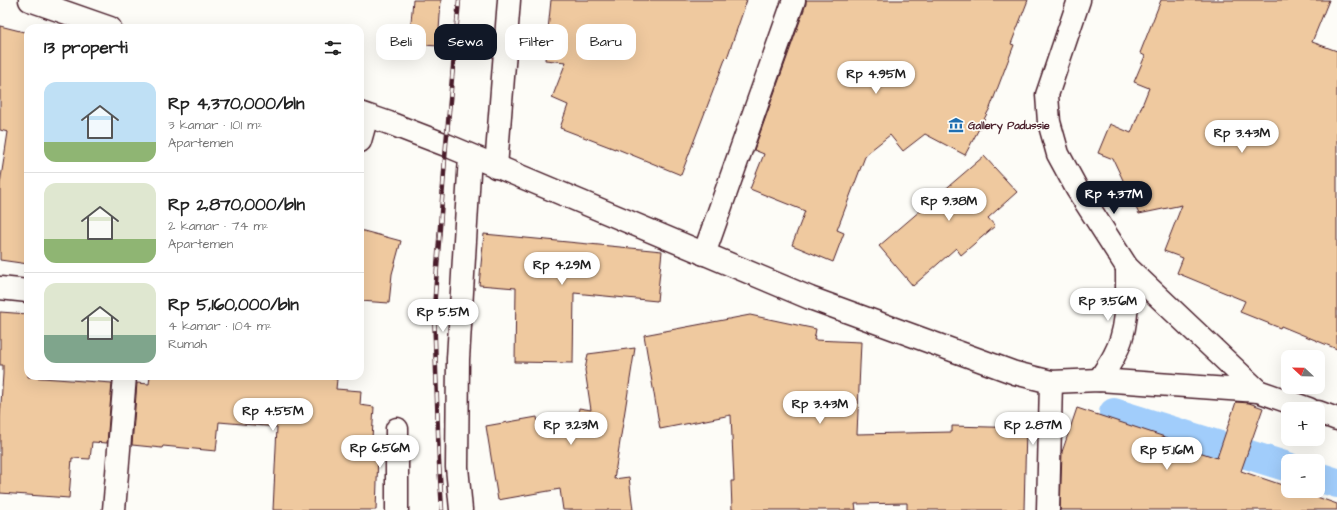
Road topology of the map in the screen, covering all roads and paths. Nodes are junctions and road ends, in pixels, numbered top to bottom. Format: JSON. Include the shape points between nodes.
{"nodes":[{"id":1,"x":30,"y":0,"type":"edge"},
{"id":2,"x":509,"y":0,"type":"edge"},
{"id":3,"x":794,"y":0,"type":"edge"},
{"id":4,"x":1079,"y":0,"type":"edge"},
{"id":5,"x":99,"y":24,"type":"edge"},
{"id":6,"x":364,"y":114,"type":"edge"},
{"id":7,"x":470,"y":156,"type":"junction"},
{"id":8,"x":496,"y":167,"type":"junction"},
{"id":9,"x":704,"y":254,"type":"junction"},
{"id":10,"x":1127,"y":267,"type":"junction"},
{"id":11,"x":0,"y":288,"type":"edge"},
{"id":12,"x":24,"y":290,"type":"edge"},
{"id":13,"x":125,"y":380,"type":"edge"},
{"id":14,"x":1099,"y":380,"type":"junction"},
{"id":15,"x":1051,"y":382,"type":"junction"},
{"id":16,"x":1258,"y":391,"type":"junction"},
{"id":17,"x":1289,"y":402,"type":"edge"},
{"id":18,"x":1325,"y":415,"type":"edge"},
{"id":19,"x":1337,"y":419,"type":"edge"},
{"id":20,"x":397,"y":429,"type":"dead end"},
{"id":21,"x":114,"y":510,"type":"edge"},
{"id":22,"x":397,"y":510,"type":"edge"},
{"id":23,"x":461,"y":510,"type":"edge"},
{"id":24,"x":1048,"y":510,"type":"edge"}],
"edges":[{"from":1,"to":5,"type":"street"},
{"from":2,"to":8,"type":"street"},
{"from":3,"to":9,"type":"street"},
{"from":4,"to":10,"type":"street","via":[[1047,95],[1049,122],[1058,154],[1077,189]]},
{"from":6,"to":7,"type":"street"},
{"from":7,"to":8,"type":"street"},
{"from":7,"to":23,"type":"street","via":[[458,359],[457,467]]},
{"from":8,"to":9,"type":"street"},
{"from":9,"to":15,"type":"street","via":[[818,301],[1015,373]]},
{"from":10,"to":14,"type":"street","via":[[1125,328],[1114,355]]},
{"from":10,"to":16,"type":"street"},
{"from":11,"to":12,"type":"street"},
{"from":13,"to":21,"type":"street"},
{"from":14,"to":15,"type":"street"},
{"from":14,"to":16,"type":"street"},
{"from":15,"to":24,"type":"street"},
{"from":16,"to":17,"type":"street"},
{"from":18,"to":19,"type":"street"},
{"from":20,"to":22,"type":"street"}]}
